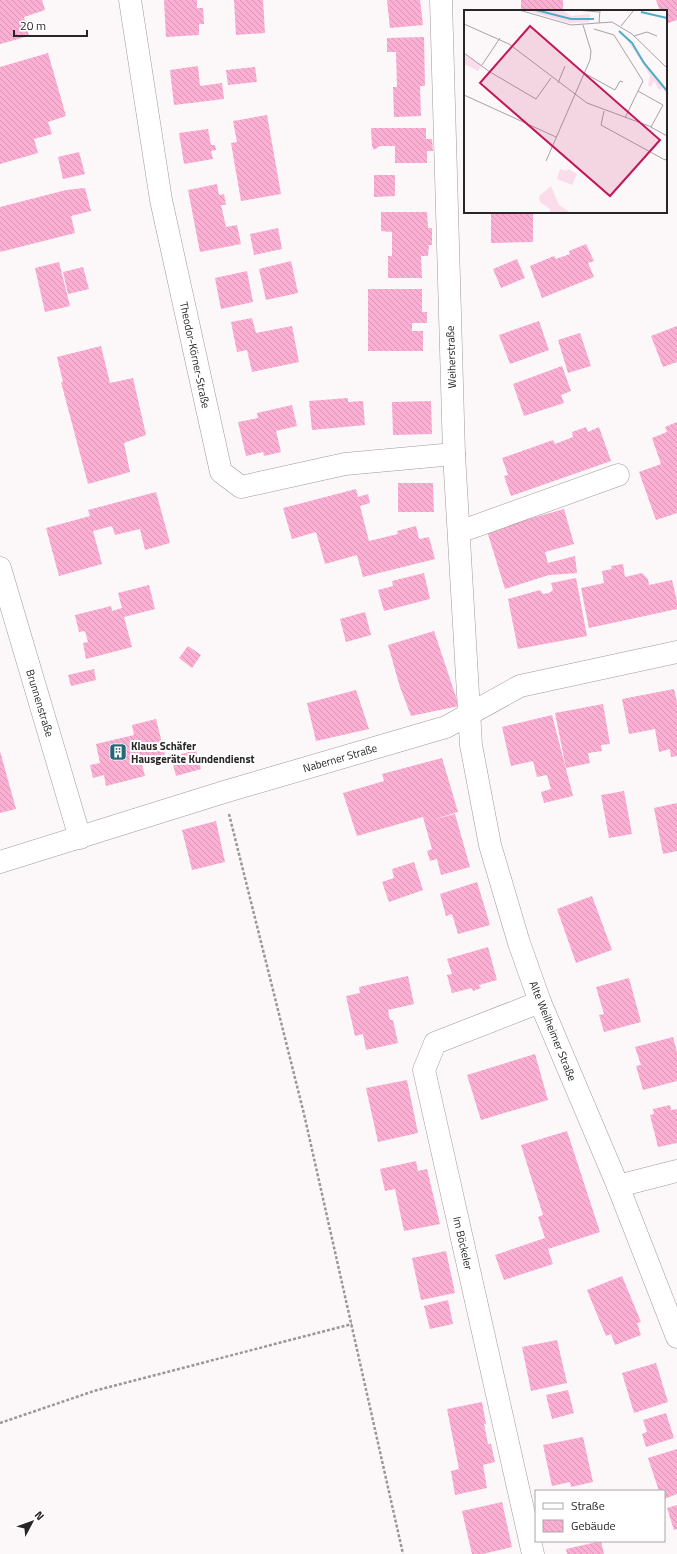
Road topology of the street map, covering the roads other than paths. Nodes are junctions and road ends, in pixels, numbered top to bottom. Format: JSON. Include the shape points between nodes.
{"nodes":[{"id":1,"x":130,"y":0,"type":"edge"},
{"id":2,"x":441,"y":0,"type":"edge"},
{"id":3,"x":454,"y":454,"type":"junction"},
{"id":4,"x":618,"y":475,"type":"dead end"},
{"id":5,"x":459,"y":532,"type":"junction"},
{"id":6,"x":0,"y":568,"type":"edge"},
{"id":7,"x":677,"y":652,"type":"edge"},
{"id":8,"x":470,"y":714,"type":"junction"},
{"id":9,"x":80,"y":838,"type":"junction"},
{"id":10,"x":0,"y":862,"type":"edge"},
{"id":11,"x":540,"y":1002,"type":"junction"},
{"id":12,"x":677,"y":1170,"type":"edge"},
{"id":13,"x":618,"y":1186,"type":"junction"},
{"id":14,"x":677,"y":1337,"type":"edge"},
{"id":15,"x":533,"y":1554,"type":"edge"}],
"edges":[{"from":1,"to":3,"type":"street","name":"Theodor-Körner-Straße","via":[[161,200],[221,472],[241,487],[345,464]]},
{"from":2,"to":3,"type":"street","name":"Weiherstraße"},
{"from":3,"to":5,"type":"street","name":"Weiherstraße"},
{"from":4,"to":5,"type":"street"},
{"from":5,"to":8,"type":"street","name":"Weiherstraße"},
{"from":6,"to":9,"type":"street","name":"Brunnenstraße"},
{"from":7,"to":8,"type":"street","name":"Naberner Straße","via":[[520,686]]},
{"from":8,"to":9,"type":"street","name":"Naberner Straße","via":[[446,727],[224,792]]},
{"from":8,"to":11,"type":"street","name":"Alte Weilheimer Straße","via":[[471,745],[490,845],[519,943]]},
{"from":9,"to":10,"type":"street","name":"Naberner Straße"},
{"from":11,"to":13,"type":"street","name":"Alte Weilheimer Straße"},
{"from":11,"to":15,"type":"street","name":"Im Böckeler","via":[[435,1043],[424,1070]]},
{"from":12,"to":13,"type":"street"},
{"from":13,"to":14,"type":"street","name":"Alte Weilheimer Straße"}]}
